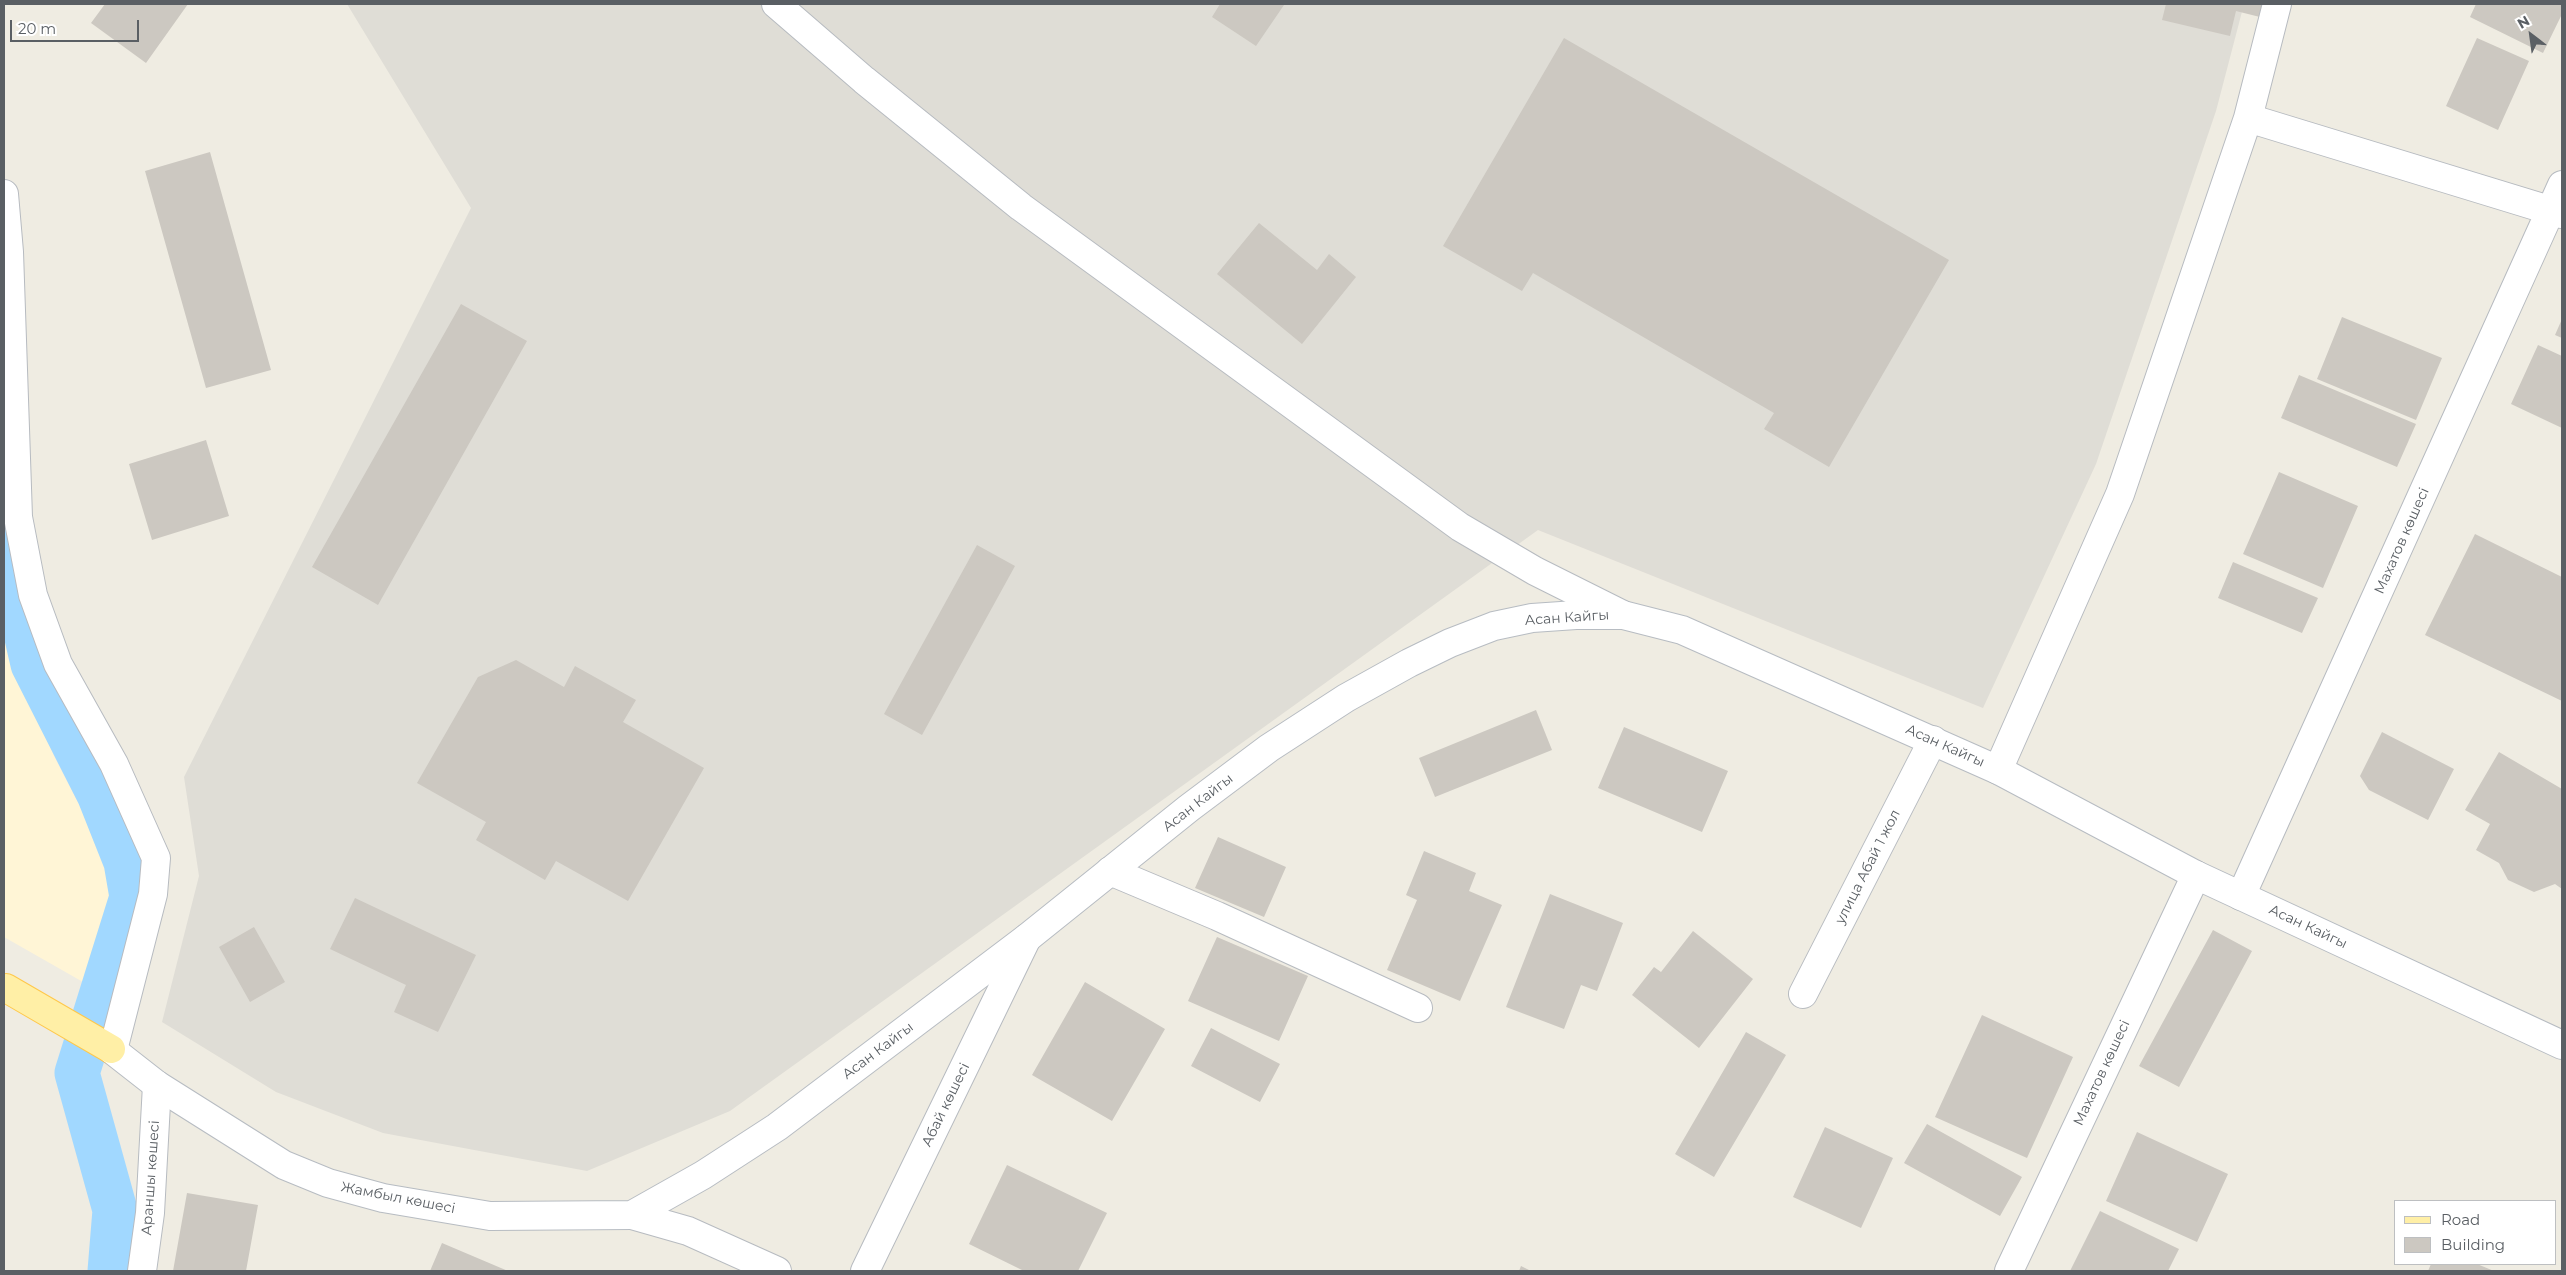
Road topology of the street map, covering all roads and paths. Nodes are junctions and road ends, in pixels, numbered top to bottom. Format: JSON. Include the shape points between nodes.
{"nodes":[{"id":1,"x":776,"y":4,"type":"edge"},
{"id":2,"x":2277,"y":4,"type":"edge"},
{"id":3,"x":2248,"y":118,"type":"junction"},
{"id":4,"x":2562,"y":185,"type":"edge"},
{"id":5,"x":4,"y":194,"type":"edge"},
{"id":6,"x":2557,"y":212,"type":"edge"},
{"id":7,"x":1622,"y":615,"type":"junction"},
{"id":8,"x":1933,"y":740,"type":"junction"},
{"id":9,"x":1998,"y":770,"type":"junction"},
{"id":10,"x":1110,"y":871,"type":"junction"},
{"id":11,"x":2196,"y":875,"type":"junction"},
{"id":12,"x":2241,"y":896,"type":"junction"},
{"id":13,"x":1027,"y":938,"type":"junction"},
{"id":14,"x":5,"y":987,"type":"edge"},
{"id":15,"x":1803,"y":994,"type":"dead end"},
{"id":16,"x":1418,"y":1008,"type":"dead end"},
{"id":17,"x":2562,"y":1045,"type":"edge"},
{"id":18,"x":112,"y":1049,"type":"junction"},
{"id":19,"x":157,"y":1085,"type":"junction"},
{"id":20,"x":632,"y":1215,"type":"junction"},
{"id":21,"x":142,"y":1271,"type":"edge"},
{"id":22,"x":777,"y":1271,"type":"edge"},
{"id":23,"x":865,"y":1271,"type":"edge"},
{"id":24,"x":2009,"y":1271,"type":"edge"}],
"edges":[{"from":1,"to":7,"type":"street","via":[[1021,207],[1436,510],[1535,571]]},
{"from":2,"to":3,"type":"street"},
{"from":3,"to":6,"type":"street"},
{"from":3,"to":9,"type":"street","via":[[2120,494]]},
{"from":4,"to":6,"type":"street","name":"Махатов көшесі"},
{"from":5,"to":18,"type":"street","via":[[18,517],[33,595],[58,664],[114,764],[156,858],[154,894]]},
{"from":6,"to":12,"type":"street","name":"Махатов көшесі"},
{"from":7,"to":8,"type":"street","name":"Асан Кайгы","via":[[1682,630]]},
{"from":7,"to":10,"type":"street","name":"Асан Кайгы","via":[[1532,618],[1494,626],[1408,663],[1269,748]]},
{"from":8,"to":9,"type":"street","name":"Асан Кайгы"},
{"from":8,"to":15,"type":"street","name":"улица Абай 1 жол"},
{"from":9,"to":11,"type":"street","name":"Асан Кайгы"},
{"from":10,"to":13,"type":"street","name":"Асан Кайгы"},
{"from":10,"to":16,"type":"street"},
{"from":11,"to":12,"type":"street","name":"Асан Кайгы"},
{"from":11,"to":24,"type":"street","name":"Махатов көшесі"},
{"from":12,"to":17,"type":"street","name":"Асан Кайгы"},
{"from":13,"to":20,"type":"street","name":"Асан Кайгы","via":[[777,1126],[703,1175]]},
{"from":13,"to":23,"type":"street","name":"Абай көшесі"},
{"from":14,"to":18,"type":"main road","name":"Жамбыл көшесі"},
{"from":18,"to":19,"type":"street","name":"Жамбыл көшесі"},
{"from":19,"to":20,"type":"street","name":"Жамбыл көшесі","via":[[284,1165],[328,1183],[383,1198],[490,1216]]},
{"from":19,"to":21,"type":"street","name":"Араншы көшесі","via":[[150,1212]]},
{"from":20,"to":22,"type":"street","name":"Жамбыл көшесі","via":[[688,1231]]}]}
